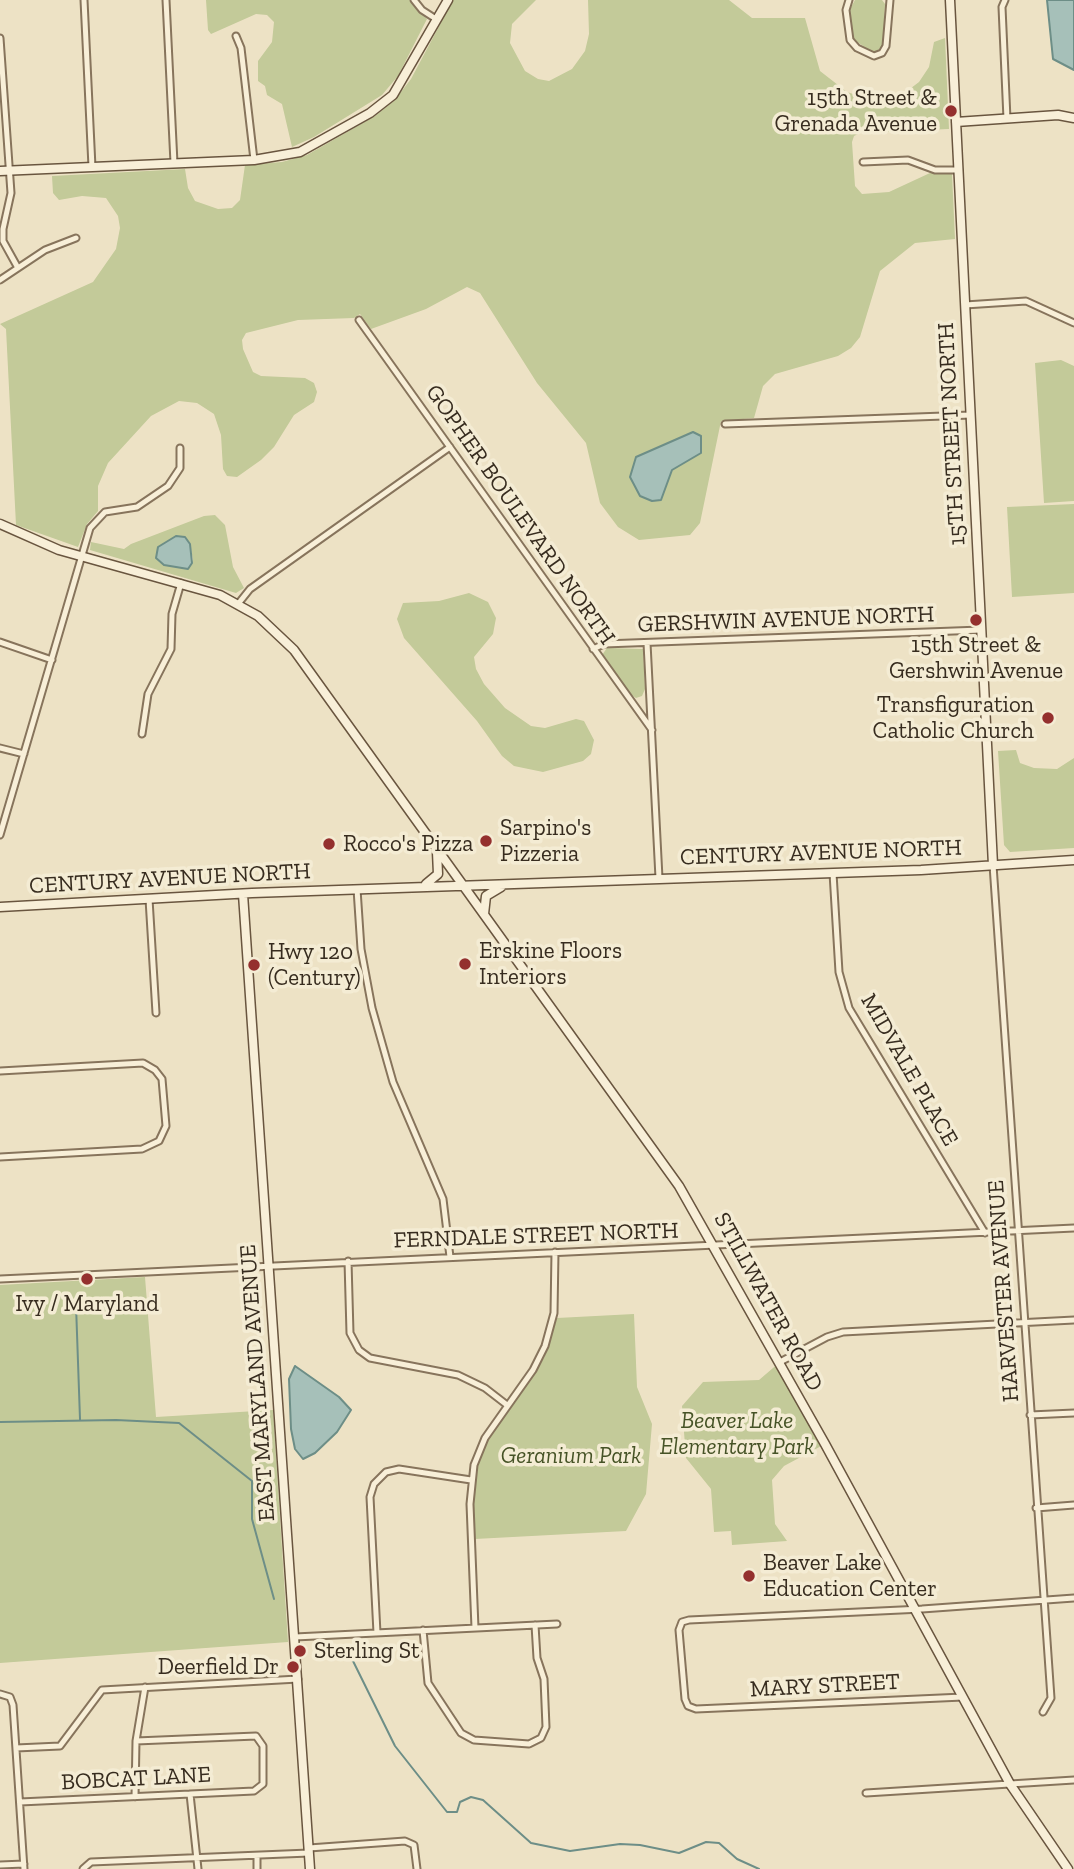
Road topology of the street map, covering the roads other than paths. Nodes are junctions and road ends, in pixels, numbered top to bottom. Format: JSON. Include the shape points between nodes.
{"nodes":[{"id":1,"x":84,"y":0,"type":"edge"},
{"id":2,"x":166,"y":0,"type":"edge"},
{"id":3,"x":414,"y":0,"type":"edge"},
{"id":4,"x":448,"y":0,"type":"edge"},
{"id":5,"x":849,"y":0,"type":"edge"},
{"id":6,"x":890,"y":0,"type":"edge"},
{"id":7,"x":950,"y":0,"type":"edge"},
{"id":8,"x":1005,"y":0,"type":"edge"},
{"id":9,"x":436,"y":19,"type":"junction"},
{"id":10,"x":236,"y":36,"type":"dead end"},
{"id":11,"x":0,"y":38,"type":"edge"},
{"id":12,"x":1074,"y":118,"type":"edge"},
{"id":13,"x":1007,"y":119,"type":"junction"},
{"id":14,"x":956,"y":122,"type":"junction"},
{"id":15,"x":254,"y":160,"type":"junction"},
{"id":16,"x":863,"y":162,"type":"dead end"},
{"id":17,"x":174,"y":163,"type":"junction"},
{"id":18,"x":92,"y":167,"type":"junction"},
{"id":19,"x":959,"y":170,"type":"junction"},
{"id":20,"x":5,"y":171,"type":"edge"},
{"id":21,"x":76,"y":238,"type":"dead end"},
{"id":22,"x":18,"y":268,"type":"junction"},
{"id":23,"x":0,"y":280,"type":"edge"},
{"id":24,"x":965,"y":305,"type":"junction"},
{"id":25,"x":359,"y":320,"type":"dead end"},
{"id":26,"x":1074,"y":323,"type":"edge"},
{"id":27,"x":971,"y":415,"type":"junction"},
{"id":28,"x":725,"y":424,"type":"dead end"},
{"id":29,"x":450,"y":447,"type":"junction"},
{"id":30,"x":180,"y":448,"type":"dead end"},
{"id":31,"x":0,"y":524,"type":"edge"},
{"id":32,"x":82,"y":557,"type":"junction"},
{"id":33,"x":181,"y":583,"type":"junction"},
{"id":34,"x":238,"y":604,"type":"junction"},
{"id":35,"x":981,"y":630,"type":"junction"},
{"id":36,"x":0,"y":642,"type":"edge"},
{"id":37,"x":647,"y":643,"type":"junction"},
{"id":38,"x":593,"y":649,"type":"junction"},
{"id":39,"x":52,"y":660,"type":"junction"},
{"id":40,"x":652,"y":730,"type":"junction"},
{"id":41,"x":142,"y":734,"type":"dead end"},
{"id":42,"x":0,"y":748,"type":"edge"},
{"id":43,"x":24,"y":754,"type":"junction"},
{"id":44,"x":0,"y":835,"type":"edge"},
{"id":45,"x":436,"y":849,"type":"junction"},
{"id":46,"x":1074,"y":860,"type":"edge"},
{"id":47,"x":993,"y":865,"type":"junction"},
{"id":48,"x":833,"y":872,"type":"junction"},
{"id":49,"x":659,"y":878,"type":"junction"},
{"id":50,"x":510,"y":883,"type":"junction"},
{"id":51,"x":462,"y":885,"type":"junction"},
{"id":52,"x":419,"y":887,"type":"junction"},
{"id":53,"x":357,"y":890,"type":"junction"},
{"id":54,"x":243,"y":894,"type":"junction"},
{"id":55,"x":149,"y":899,"type":"junction"},
{"id":56,"x":0,"y":906,"type":"edge"},
{"id":57,"x":485,"y":917,"type":"junction"},
{"id":58,"x":156,"y":1013,"type":"dead end"},
{"id":59,"x":0,"y":1071,"type":"edge"},
{"id":60,"x":0,"y":1157,"type":"edge"},
{"id":61,"x":1074,"y":1228,"type":"edge"},
{"id":62,"x":1018,"y":1231,"type":"junction"},
{"id":63,"x":985,"y":1233,"type":"junction"},
{"id":64,"x":715,"y":1245,"type":"junction"},
{"id":65,"x":555,"y":1252,"type":"junction"},
{"id":66,"x":450,"y":1257,"type":"junction"},
{"id":67,"x":348,"y":1261,"type":"junction"},
{"id":68,"x":269,"y":1265,"type":"junction"},
{"id":69,"x":0,"y":1279,"type":"edge"},
{"id":70,"x":1074,"y":1320,"type":"edge"},
{"id":71,"x":1024,"y":1324,"type":"junction"},
{"id":72,"x":780,"y":1362,"type":"junction"},
{"id":73,"x":507,"y":1405,"type":"junction"},
{"id":74,"x":1074,"y":1413,"type":"edge"},
{"id":75,"x":1030,"y":1415,"type":"junction"},
{"id":76,"x":471,"y":1480,"type":"junction"},
{"id":77,"x":1074,"y":1505,"type":"edge"},
{"id":78,"x":1036,"y":1508,"type":"junction"},
{"id":79,"x":1074,"y":1598,"type":"edge"},
{"id":80,"x":1043,"y":1600,"type":"junction"},
{"id":81,"x":915,"y":1609,"type":"junction"},
{"id":82,"x":557,"y":1624,"type":"dead end"},
{"id":83,"x":535,"y":1625,"type":"junction"},
{"id":84,"x":475,"y":1628,"type":"junction"},
{"id":85,"x":423,"y":1630,"type":"junction"},
{"id":86,"x":377,"y":1633,"type":"junction"},
{"id":87,"x":295,"y":1637,"type":"junction"},
{"id":88,"x":298,"y":1679,"type":"junction"},
{"id":89,"x":145,"y":1687,"type":"junction"},
{"id":90,"x":0,"y":1694,"type":"edge"},
{"id":91,"x":963,"y":1697,"type":"junction"},
{"id":92,"x":1043,"y":1712,"type":"dead end"},
{"id":93,"x":136,"y":1741,"type":"junction"},
{"id":94,"x":16,"y":1748,"type":"junction"},
{"id":95,"x":1074,"y":1780,"type":"edge"},
{"id":96,"x":1010,"y":1784,"type":"junction"},
{"id":97,"x":866,"y":1793,"type":"dead end"},
{"id":98,"x":190,"y":1794,"type":"junction"},
{"id":99,"x":135,"y":1797,"type":"junction"},
{"id":100,"x":20,"y":1802,"type":"junction"},
{"id":101,"x":309,"y":1850,"type":"junction"},
{"id":102,"x":257,"y":1856,"type":"junction"},
{"id":103,"x":197,"y":1858,"type":"junction"},
{"id":104,"x":141,"y":1860,"type":"junction"},
{"id":105,"x":0,"y":1866,"type":"edge"},
{"id":106,"x":24,"y":1867,"type":"edge"},
{"id":107,"x":83,"y":1869,"type":"edge"},
{"id":108,"x":141,"y":1869,"type":"edge"},
{"id":109,"x":198,"y":1869,"type":"edge"},
{"id":110,"x":257,"y":1869,"type":"edge"},
{"id":111,"x":310,"y":1869,"type":"edge"},
{"id":112,"x":417,"y":1869,"type":"edge"},
{"id":113,"x":1068,"y":1869,"type":"edge"}],
"edges":[{"from":1,"to":18,"type":"street"},
{"from":2,"to":17,"type":"street"},
{"from":3,"to":9,"type":"street"},
{"from":4,"to":9,"type":"street"},
{"from":5,"to":6,"type":"street","via":[[846,12],[851,42],[874,56],[886,46]]},
{"from":7,"to":14,"type":"street","name":"15TH STREET NORTH"},
{"from":8,"to":13,"type":"street"},
{"from":9,"to":15,"type":"street","via":[[404,81],[379,108],[306,150]]},
{"from":10,"to":15,"type":"street"},
{"from":11,"to":20,"type":"street"},
{"from":12,"to":13,"type":"street"},
{"from":13,"to":14,"type":"street"},
{"from":14,"to":19,"type":"street","name":"15TH STREET NORTH"},
{"from":15,"to":17,"type":"street"},
{"from":16,"to":19,"type":"street","via":[[908,160],[935,170]]},
{"from":17,"to":18,"type":"street"},
{"from":18,"to":20,"type":"street"},
{"from":19,"to":24,"type":"street","name":"15TH STREET NORTH"},
{"from":20,"to":22,"type":"street","via":[[11,201],[3,241]]},
{"from":21,"to":22,"type":"street","via":[[45,250]]},
{"from":22,"to":23,"type":"street"},
{"from":24,"to":26,"type":"street","via":[[1026,301]]},
{"from":24,"to":27,"type":"street","name":"15TH STREET NORTH"},
{"from":25,"to":29,"type":"street","name":"GOPHER BOULEVARD NORTH"},
{"from":27,"to":28,"type":"street"},
{"from":27,"to":35,"type":"street","name":"15TH STREET NORTH"},
{"from":29,"to":34,"type":"street","via":[[250,589]]},
{"from":29,"to":38,"type":"street","name":"GOPHER BOULEVARD NORTH"},
{"from":30,"to":32,"type":"street","via":[[180,466],[172,482],[139,506],[99,516],[89,530]]},
{"from":31,"to":32,"type":"street","name":"STILLWATER ROAD"},
{"from":32,"to":33,"type":"street","name":"STILLWATER ROAD"},
{"from":32,"to":39,"type":"street"},
{"from":33,"to":34,"type":"street","name":"STILLWATER ROAD"},
{"from":33,"to":41,"type":"street","via":[[172,614],[171,649],[145,706]]},
{"from":34,"to":45,"type":"street","name":"STILLWATER ROAD","via":[[268,624],[294,650]]},
{"from":35,"to":37,"type":"street","name":"GERSHWIN AVENUE NORTH"},
{"from":35,"to":47,"type":"street","name":"15TH STREET NORTH"},
{"from":36,"to":39,"type":"street"},
{"from":37,"to":38,"type":"street","name":"GERSHWIN AVENUE NORTH"},
{"from":37,"to":40,"type":"street"},
{"from":38,"to":40,"type":"street","name":"GOPHER BOULEVARD NORTH"},
{"from":39,"to":43,"type":"street"},
{"from":40,"to":49,"type":"street"},
{"from":42,"to":43,"type":"street"},
{"from":43,"to":44,"type":"street"},
{"from":45,"to":51,"type":"street","name":"STILLWATER ROAD"},
{"from":45,"to":52,"type":"street","via":[[438,875]]},
{"from":46,"to":47,"type":"street","name":"CENTURY AVENUE NORTH"},
{"from":47,"to":48,"type":"street","name":"CENTURY AVENUE NORTH"},
{"from":47,"to":62,"type":"street","name":"HARVESTER AVENUE"},
{"from":48,"to":49,"type":"street","name":"CENTURY AVENUE NORTH"},
{"from":48,"to":63,"type":"street","name":"MIDVALE PLACE","via":[[839,972],[849,1008]]},
{"from":49,"to":50,"type":"street","name":"CENTURY AVENUE NORTH"},
{"from":50,"to":51,"type":"street","name":"CENTURY AVENUE NORTH"},
{"from":50,"to":57,"type":"street","via":[[487,895]]},
{"from":51,"to":52,"type":"street","name":"CENTURY AVENUE NORTH"},
{"from":51,"to":57,"type":"street","name":"STILLWATER ROAD"},
{"from":52,"to":53,"type":"street","name":"CENTURY AVENUE NORTH"},
{"from":53,"to":54,"type":"street","name":"CENTURY AVENUE NORTH"},
{"from":53,"to":66,"type":"street","via":[[362,953],[375,1021],[397,1093],[443,1199]]},
{"from":54,"to":55,"type":"street","name":"CENTURY AVENUE NORTH"},
{"from":54,"to":68,"type":"street","name":"EAST MARYLAND AVENUE"},
{"from":55,"to":56,"type":"street","name":"CENTURY AVENUE NORTH"},
{"from":55,"to":58,"type":"street"},
{"from":57,"to":64,"type":"street","name":"STILLWATER ROAD","via":[[657,1153]]},
{"from":59,"to":60,"type":"street","via":[[136,1062],[149,1066],[162,1079],[166,1126],[159,1141],[142,1149]]},
{"from":61,"to":62,"type":"street","name":"FERNDALE STREET NORTH"},
{"from":62,"to":63,"type":"street","name":"FERNDALE STREET NORTH"},
{"from":62,"to":71,"type":"street","name":"HARVESTER AVENUE"},
{"from":63,"to":64,"type":"street","name":"FERNDALE STREET NORTH"},
{"from":64,"to":65,"type":"street","name":"FERNDALE STREET NORTH"},
{"from":64,"to":72,"type":"street","name":"STILLWATER ROAD"},
{"from":65,"to":66,"type":"street","name":"FERNDALE STREET NORTH"},
{"from":65,"to":73,"type":"street","via":[[555,1299],[547,1340],[533,1370]]},
{"from":66,"to":67,"type":"street","name":"FERNDALE STREET NORTH"},
{"from":67,"to":68,"type":"street","name":"FERNDALE STREET NORTH"},
{"from":67,"to":73,"type":"street","via":[[350,1333],[359,1350],[370,1357],[458,1375]]},
{"from":68,"to":69,"type":"street","name":"FERNDALE STREET NORTH"},
{"from":68,"to":87,"type":"street","name":"EAST MARYLAND AVENUE"},
{"from":70,"to":71,"type":"street"},
{"from":71,"to":72,"type":"street","via":[[843,1332]]},
{"from":71,"to":75,"type":"street","name":"HARVESTER AVENUE"},
{"from":72,"to":81,"type":"street","name":"STILLWATER ROAD"},
{"from":73,"to":76,"type":"street","via":[[485,1438]]},
{"from":74,"to":75,"type":"street"},
{"from":75,"to":78,"type":"street","name":"HARVESTER AVENUE"},
{"from":76,"to":84,"type":"street"},
{"from":76,"to":86,"type":"street","via":[[393,1470],[377,1478],[370,1497]]},
{"from":77,"to":78,"type":"street"},
{"from":78,"to":80,"type":"street","name":"HARVESTER AVENUE"},
{"from":79,"to":80,"type":"street"},
{"from":80,"to":81,"type":"street"},
{"from":80,"to":92,"type":"street","name":"HARVESTER AVENUE","via":[[1051,1698]]},
{"from":81,"to":91,"type":"street","name":"STILLWATER ROAD"},
{"from":81,"to":91,"type":"street","name":"MARY STREET","via":[[682,1622],[685,1699],[696,1709]]},
{"from":82,"to":83,"type":"street"},
{"from":83,"to":84,"type":"street"},
{"from":83,"to":85,"type":"street","via":[[546,1727],[541,1738],[529,1744],[474,1740],[461,1733],[428,1683]]},
{"from":84,"to":85,"type":"street"},
{"from":85,"to":86,"type":"street"},
{"from":86,"to":87,"type":"street"},
{"from":87,"to":88,"type":"street","name":"EAST MARYLAND AVENUE"},
{"from":88,"to":89,"type":"street"},
{"from":88,"to":101,"type":"street","name":"EAST MARYLAND AVENUE"},
{"from":89,"to":93,"type":"street"},
{"from":89,"to":94,"type":"street","via":[[102,1690],[60,1746]]},
{"from":90,"to":94,"type":"street","via":[[12,1700]]},
{"from":91,"to":96,"type":"street","name":"STILLWATER ROAD"},
{"from":93,"to":98,"type":"street","name":"BOBCAT LANE","via":[[256,1736],[263,1746],[261,1787]]},
{"from":93,"to":99,"type":"street"},
{"from":94,"to":100,"type":"street"},
{"from":95,"to":96,"type":"street"},
{"from":96,"to":97,"type":"street"},
{"from":96,"to":113,"type":"street","name":"STILLWATER ROAD"},
{"from":98,"to":99,"type":"street","name":"BOBCAT LANE"},
{"from":98,"to":103,"type":"street"},
{"from":99,"to":100,"type":"street","name":"BOBCAT LANE"},
{"from":100,"to":106,"type":"street"},
{"from":101,"to":102,"type":"street"},
{"from":101,"to":111,"type":"street","name":"EAST MARYLAND AVENUE"},
{"from":101,"to":112,"type":"street","via":[[405,1841],[414,1845]]},
{"from":102,"to":103,"type":"street"},
{"from":102,"to":110,"type":"street"},
{"from":103,"to":104,"type":"street"},
{"from":103,"to":109,"type":"street"},
{"from":104,"to":107,"type":"street","via":[[91,1862]]},
{"from":104,"to":108,"type":"street"},
{"from":105,"to":106,"type":"street"}]}
